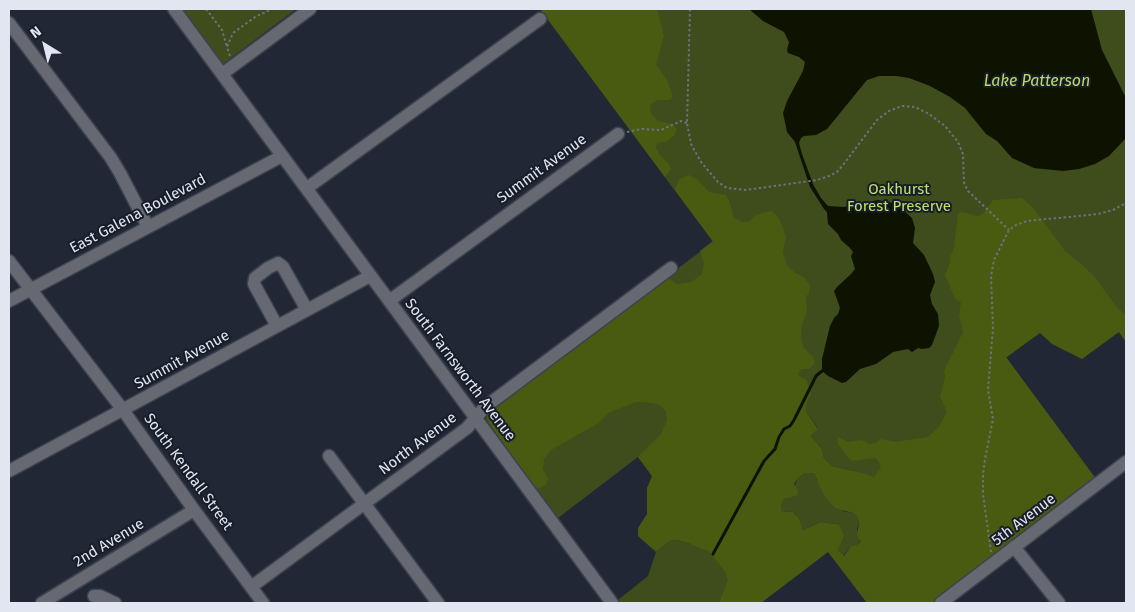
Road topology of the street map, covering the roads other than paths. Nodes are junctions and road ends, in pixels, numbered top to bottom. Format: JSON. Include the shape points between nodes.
{"nodes":[{"id":1,"x":174,"y":9,"type":"edge"},
{"id":2,"x":310,"y":9,"type":"edge"},
{"id":3,"x":540,"y":19,"type":"dead end"},
{"id":4,"x":9,"y":23,"type":"edge"},
{"id":5,"x":222,"y":74,"type":"junction"},
{"id":6,"x":618,"y":134,"type":"road end"},
{"id":7,"x":282,"y":156,"type":"junction"},
{"id":8,"x":307,"y":188,"type":"junction"},
{"id":9,"x":148,"y":228,"type":"junction"},
{"id":10,"x":9,"y":260,"type":"edge"},
{"id":11,"x":671,"y":268,"type":"dead end"},
{"id":12,"x":370,"y":276,"type":"junction"},
{"id":13,"x":30,"y":289,"type":"junction"},
{"id":14,"x":9,"y":301,"type":"edge"},
{"id":15,"x":389,"y":301,"type":"junction"},
{"id":16,"x":307,"y":310,"type":"junction"},
{"id":17,"x":277,"y":326,"type":"junction"},
{"id":18,"x":123,"y":410,"type":"junction"},
{"id":19,"x":476,"y":418,"type":"junction"},
{"id":20,"x":329,"y":456,"type":"dead end"},
{"id":21,"x":1126,"y":462,"type":"edge"},
{"id":22,"x":9,"y":471,"type":"edge"},
{"id":23,"x":364,"y":505,"type":"junction"},
{"id":24,"x":194,"y":510,"type":"junction"},
{"id":25,"x":1014,"y":547,"type":"junction"},
{"id":26,"x":81,"y":579,"type":"junction"},
{"id":27,"x":251,"y":587,"type":"junction"},
{"id":28,"x":93,"y":600,"type":"edge"},
{"id":29,"x":42,"y":603,"type":"edge"},
{"id":30,"x":115,"y":603,"type":"edge"},
{"id":31,"x":263,"y":603,"type":"edge"},
{"id":32,"x":438,"y":603,"type":"edge"},
{"id":33,"x":612,"y":603,"type":"edge"},
{"id":34,"x":941,"y":603,"type":"edge"},
{"id":35,"x":1058,"y":603,"type":"edge"}],
"edges":[{"from":1,"to":5,"type":"street","name":"South Farnsworth Avenue"},
{"from":2,"to":5,"type":"street"},
{"from":3,"to":8,"type":"street"},
{"from":4,"to":9,"type":"street","via":[[110,158]]},
{"from":5,"to":7,"type":"street","name":"South Farnsworth Avenue"},
{"from":6,"to":15,"type":"street","name":"Summit Avenue"},
{"from":7,"to":8,"type":"street","name":"South Farnsworth Avenue"},
{"from":7,"to":9,"type":"street","name":"East Galena Boulevard"},
{"from":8,"to":12,"type":"street","name":"South Farnsworth Avenue"},
{"from":9,"to":13,"type":"street","name":"East Galena Boulevard"},
{"from":10,"to":13,"type":"street","name":"South Kendall Street"},
{"from":11,"to":19,"type":"street","name":"North Avenue","via":[[485,407]]},
{"from":12,"to":15,"type":"street","name":"South Farnsworth Avenue"},
{"from":12,"to":16,"type":"street","name":"Summit Avenue"},
{"from":13,"to":14,"type":"street","name":"East Galena Boulevard"},
{"from":13,"to":18,"type":"street","name":"South Kendall Street"},
{"from":15,"to":19,"type":"street","name":"South Farnsworth Avenue"},
{"from":16,"to":17,"type":"street","name":"Summit Avenue"},
{"from":16,"to":17,"type":"street","via":[[283,267],[278,263],[268,268],[255,278],[254,284]]},
{"from":17,"to":18,"type":"street","name":"Summit Avenue"},
{"from":18,"to":22,"type":"street","name":"Summit Avenue"},
{"from":18,"to":24,"type":"street","name":"South Kendall Street"},
{"from":19,"to":23,"type":"street","name":"North Avenue"},
{"from":19,"to":33,"type":"street","name":"South Farnsworth Avenue"},
{"from":20,"to":23,"type":"street"},
{"from":21,"to":25,"type":"street","name":"5th Avenue"},
{"from":23,"to":27,"type":"street","name":"North Avenue"},
{"from":23,"to":32,"type":"street"},
{"from":24,"to":26,"type":"street","name":"2nd Avenue"},
{"from":24,"to":27,"type":"street","name":"South Kendall Street"},
{"from":25,"to":34,"type":"street","name":"5th Avenue"},
{"from":25,"to":35,"type":"street"},
{"from":26,"to":28,"type":"street"},
{"from":26,"to":29,"type":"street","name":"2nd Avenue"},
{"from":27,"to":31,"type":"street","name":"South Kendall Street"},
{"from":28,"to":30,"type":"street","via":[[100,596]]}]}
